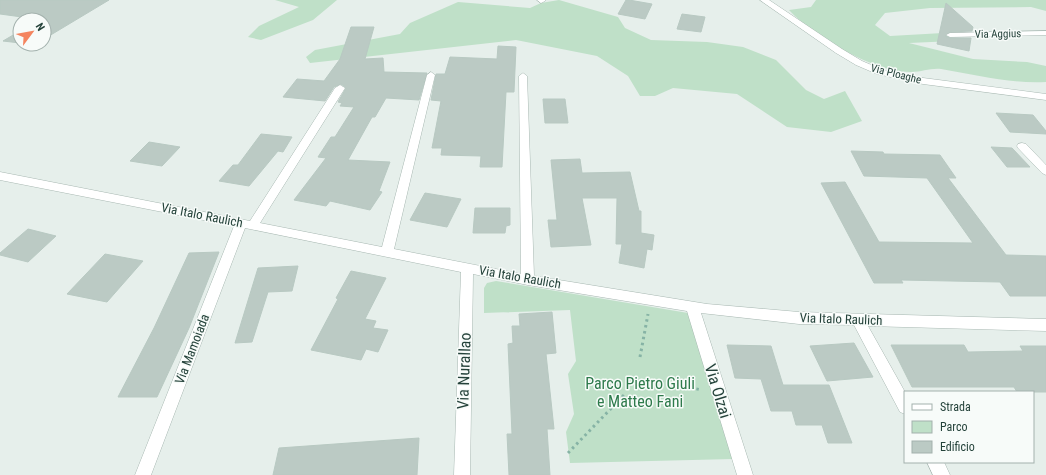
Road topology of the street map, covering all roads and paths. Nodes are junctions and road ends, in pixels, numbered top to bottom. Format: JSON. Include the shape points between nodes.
{"nodes":[{"id":1,"x":764,"y":0,"type":"edge"},
{"id":2,"x":1046,"y":33,"type":"edge"},
{"id":3,"x":950,"y":35,"type":"dead end"},
{"id":4,"x":431,"y":75,"type":"dead end"},
{"id":5,"x":523,"y":76,"type":"dead end"},
{"id":6,"x":340,"y":88,"type":"dead end"},
{"id":7,"x":1046,"y":98,"type":"edge"},
{"id":8,"x":1022,"y":146,"type":"dead end"},
{"id":9,"x":1046,"y":171,"type":"edge"},
{"id":10,"x":0,"y":176,"type":"edge"},
{"id":11,"x":247,"y":224,"type":"junction"},
{"id":12,"x":387,"y":252,"type":"junction"},
{"id":13,"x":467,"y":268,"type":"junction"},
{"id":14,"x":528,"y":280,"type":"junction"},
{"id":15,"x":650,"y":300,"type":"junction"},
{"id":16,"x":692,"y":306,"type":"junction"},
{"id":17,"x":858,"y":320,"type":"junction"},
{"id":18,"x":1046,"y":324,"type":"edge"},
{"id":19,"x":640,"y":357,"type":"dead end"},
{"id":20,"x":661,"y":382,"type":"dead end"},
{"id":21,"x":626,"y":393,"type":"dead end"},
{"id":22,"x":719,"y":393,"type":"junction"},
{"id":23,"x":904,"y":405,"type":"edge"},
{"id":24,"x":568,"y":453,"type":"dead end"},
{"id":25,"x":936,"y":463,"type":"edge"},
{"id":26,"x":143,"y":475,"type":"edge"},
{"id":27,"x":462,"y":475,"type":"edge"},
{"id":28,"x":745,"y":475,"type":"edge"},
{"id":29,"x":942,"y":475,"type":"edge"}],
"edges":[{"from":1,"to":7,"type":"street","name":"Via Ploaghe","via":[[839,51],[880,72],[923,81]]},
{"from":2,"to":3,"type":"street","name":"Via Aggius"},
{"from":4,"to":12,"type":"street"},
{"from":5,"to":14,"type":"street"},
{"from":6,"to":11,"type":"street","name":"Via Mamoiada"},
{"from":8,"to":9,"type":"street"},
{"from":10,"to":11,"type":"street","name":"Via Italo Raulich"},
{"from":11,"to":12,"type":"street","name":"Via Italo Raulich"},
{"from":11,"to":26,"type":"street","name":"Via Mamoiada"},
{"from":12,"to":13,"type":"street","name":"Via Italo Raulich"},
{"from":13,"to":14,"type":"street","name":"Via Italo Raulich"},
{"from":13,"to":27,"type":"street","name":"Via Nurallao"},
{"from":14,"to":15,"type":"street","name":"Via Italo Raulich"},
{"from":15,"to":16,"type":"street","name":"Via Italo Raulich"},
{"from":15,"to":19,"type":"path"},
{"from":16,"to":17,"type":"street","name":"Via Italo Raulich","via":[[767,316]]},
{"from":16,"to":22,"type":"street","name":"Via Olzai"},
{"from":17,"to":18,"type":"street","name":"Via Italo Raulich"},
{"from":17,"to":23,"type":"street"},
{"from":20,"to":22,"type":"path"},
{"from":21,"to":24,"type":"path"},
{"from":22,"to":28,"type":"street","name":"Via Olzai"},
{"from":25,"to":29,"type":"street"}]}
